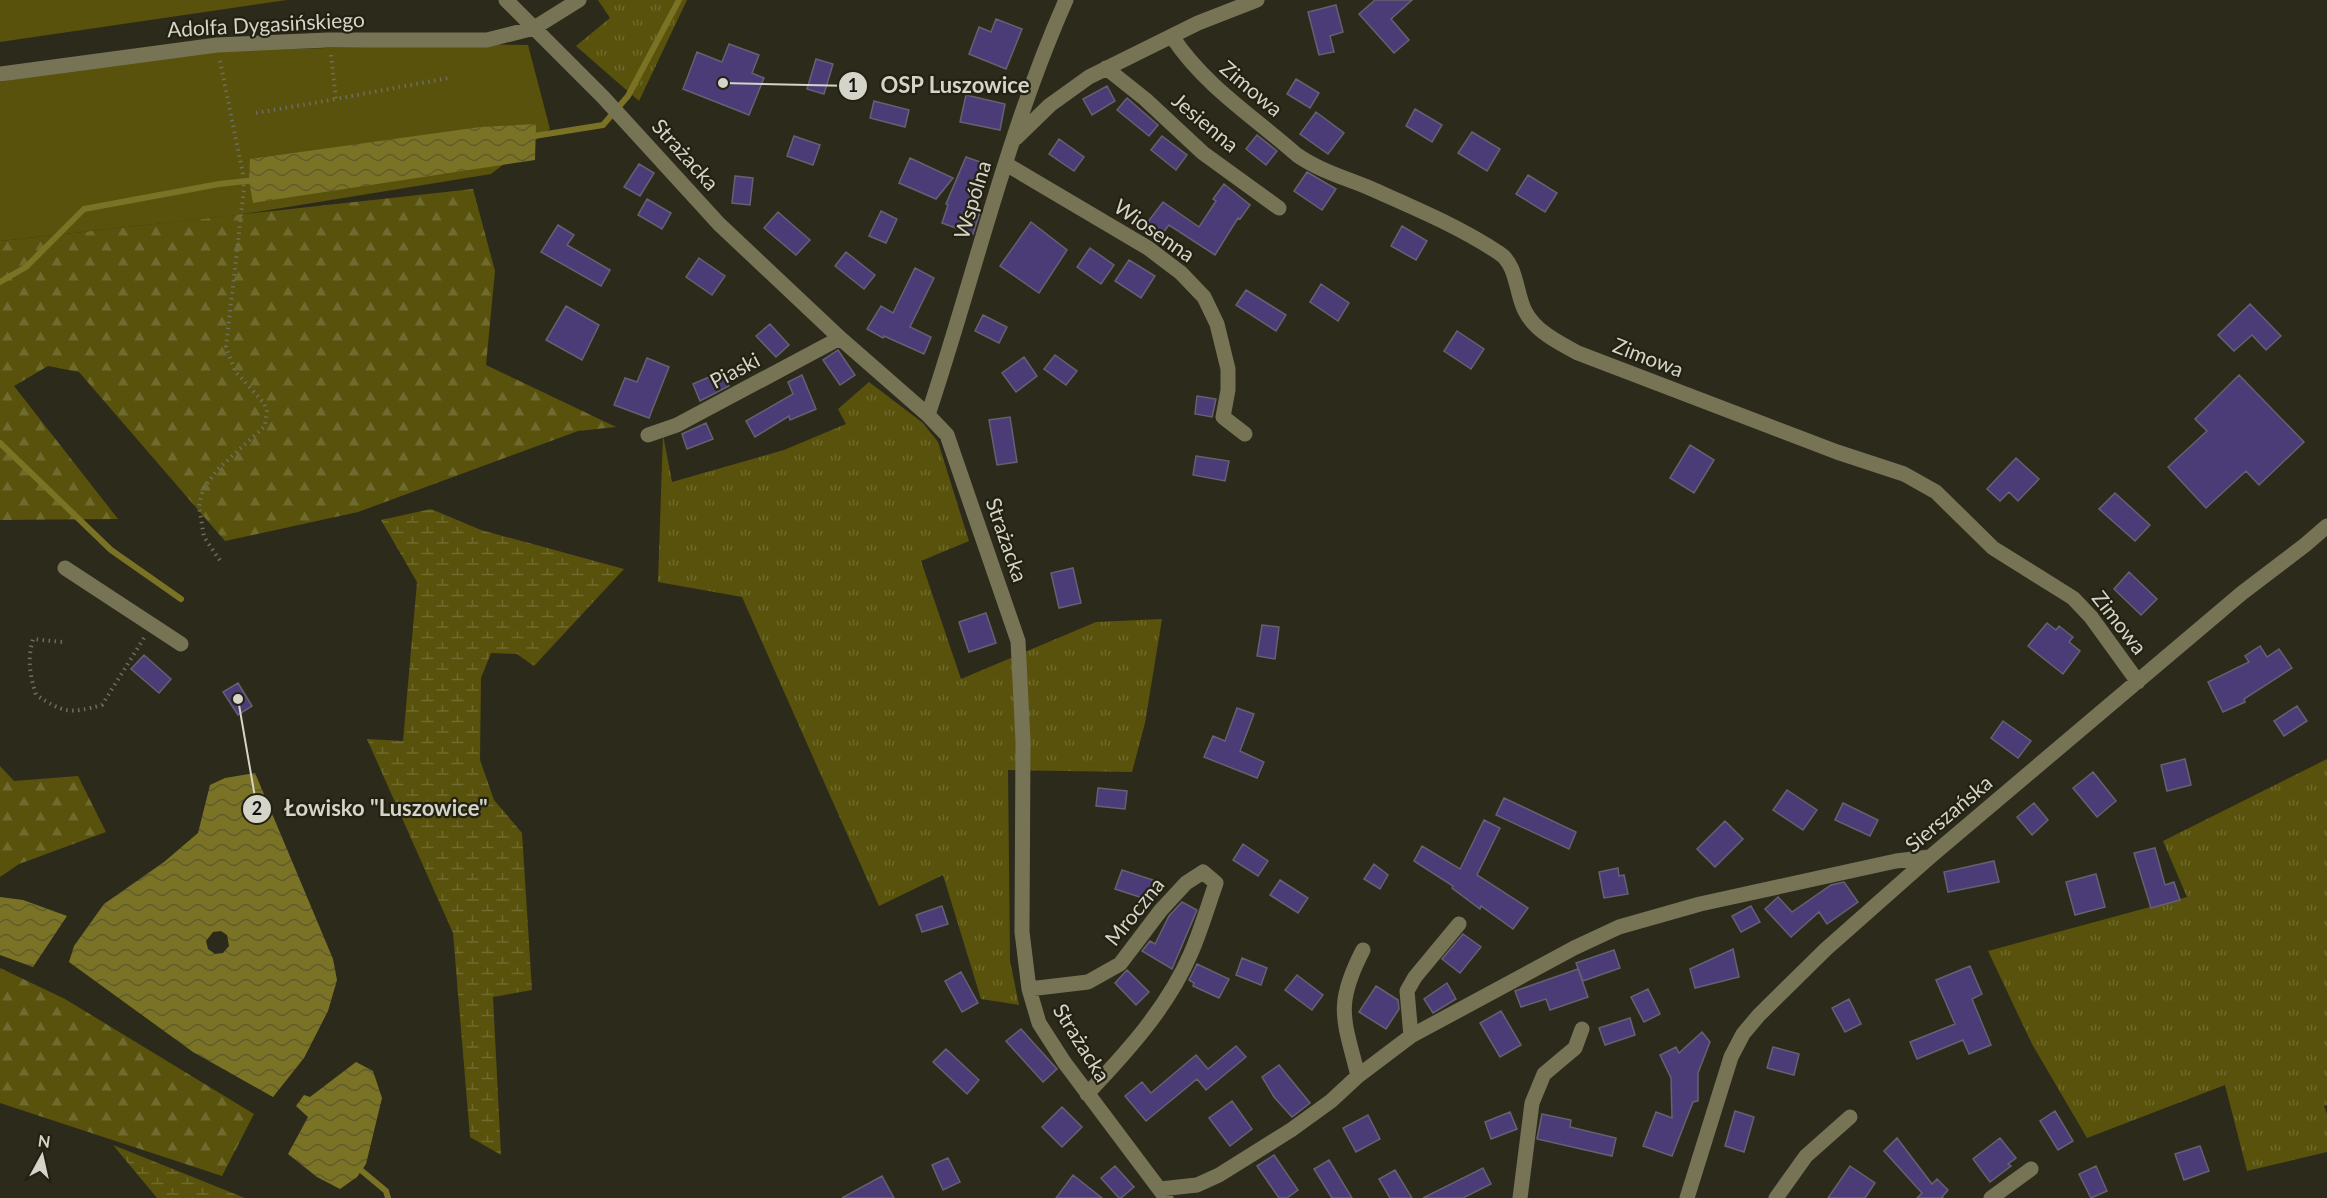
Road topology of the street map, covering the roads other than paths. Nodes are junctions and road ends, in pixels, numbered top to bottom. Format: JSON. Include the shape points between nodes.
{"nodes":[{"id":1,"x":506,"y":0,"type":"edge"},
{"id":2,"x":579,"y":0,"type":"edge"},
{"id":3,"x":1066,"y":0,"type":"edge"},
{"id":4,"x":1257,"y":0,"type":"edge"},
{"id":5,"x":534,"y":28,"type":"junction"},
{"id":6,"x":1173,"y":38,"type":"junction"},
{"id":7,"x":1106,"y":68,"type":"junction"},
{"id":8,"x":0,"y":74,"type":"edge"},
{"id":9,"x":1014,"y":140,"type":"junction"},
{"id":10,"x":1006,"y":164,"type":"junction"},
{"id":11,"x":1280,"y":207,"type":"dead end"},
{"id":12,"x":840,"y":338,"type":"junction"},
{"id":13,"x":928,"y":415,"type":"junction"},
{"id":14,"x":1245,"y":434,"type":"dead end"},
{"id":15,"x":648,"y":435,"type":"dead end"},
{"id":16,"x":2327,"y":526,"type":"edge"},
{"id":17,"x":65,"y":567,"type":"dead end"},
{"id":18,"x":181,"y":644,"type":"dead end"},
{"id":19,"x":2138,"y":682,"type":"junction"},
{"id":20,"x":1930,"y":857,"type":"junction"},
{"id":21,"x":1459,"y":924,"type":"dead end"},
{"id":22,"x":1364,"y":950,"type":"dead end"},
{"id":23,"x":1029,"y":989,"type":"junction"},
{"id":24,"x":1582,"y":1029,"type":"dead end"},
{"id":25,"x":1411,"y":1036,"type":"junction"},
{"id":26,"x":1358,"y":1076,"type":"junction"},
{"id":27,"x":1087,"y":1094,"type":"junction"},
{"id":28,"x":1850,"y":1117,"type":"dead end"},
{"id":29,"x":2031,"y":1169,"type":"dead end"},
{"id":30,"x":1163,"y":1194,"type":"edge"},
{"id":31,"x":1520,"y":1198,"type":"edge"},
{"id":32,"x":1687,"y":1198,"type":"edge"},
{"id":33,"x":1776,"y":1198,"type":"edge"},
{"id":34,"x":1991,"y":1198,"type":"edge"}],
"edges":[{"from":1,"to":5,"type":"street","name":"Strażacka"},
{"from":2,"to":5,"type":"street","name":"Adolfa Dygasińskiego"},
{"from":3,"to":9,"type":"street","name":"Wspólna"},
{"from":4,"to":6,"type":"street","via":[[1198,23]]},
{"from":5,"to":8,"type":"street","name":"Adolfa Dygasińskiego","via":[[487,40],[217,45]]},
{"from":5,"to":12,"type":"street","name":"Strażacka","via":[[631,126],[719,224]]},
{"from":6,"to":7,"type":"street"},
{"from":6,"to":19,"type":"street","name":"Zimowa","via":[[1207,80],[1313,166],[1413,208],[1502,255],[1510,266],[1525,312],[1559,343],[1675,391],[1904,474],[1936,492],[1993,548],[2073,598]]},
{"from":7,"to":9,"type":"street","via":[[1050,105]]},
{"from":7,"to":11,"type":"street","name":"Jesienna","via":[[1203,153]]},
{"from":9,"to":10,"type":"street","name":"Wspólna"},
{"from":10,"to":13,"type":"street","name":"Wspólna"},
{"from":10,"to":14,"type":"street","name":"Wiosenna","via":[[1148,248],[1204,297],[1217,324],[1228,369],[1223,417]]},
{"from":12,"to":13,"type":"street","name":"Strażacka"},
{"from":12,"to":15,"type":"street","name":"Piaski","via":[[677,425]]},
{"from":13,"to":23,"type":"street","name":"Strażacka","via":[[947,435],[1018,641],[1023,741],[1022,932]]},
{"from":16,"to":19,"type":"street","name":"Sierszańska"},
{"from":17,"to":18,"type":"street"},
{"from":19,"to":20,"type":"street","name":"Sierszańska"},
{"from":20,"to":25,"type":"street","via":[[1700,904],[1619,927]]},
{"from":20,"to":32,"type":"street","name":"Sierszańska","via":[[1826,949],[1743,1034],[1718,1093]]},
{"from":21,"to":25,"type":"street","via":[[1407,991]]},
{"from":22,"to":26,"type":"street","via":[[1349,976],[1343,1018]]},
{"from":23,"to":27,"type":"street","name":"Strażacka","via":[[1039,1023]]},
{"from":23,"to":27,"type":"street","name":"Mroczna","via":[[1088,982],[1120,964],[1186,884],[1203,872],[1216,883],[1191,953],[1167,998],[1116,1064]]},
{"from":24,"to":31,"type":"street","via":[[1575,1048],[1544,1074],[1532,1103]]},
{"from":25,"to":26,"type":"street"},
{"from":26,"to":30,"type":"street","via":[[1291,1130],[1219,1175]]},
{"from":27,"to":30,"type":"street","name":"Strażacka"},
{"from":28,"to":33,"type":"street","via":[[1806,1156]]},
{"from":29,"to":34,"type":"street"}]}
